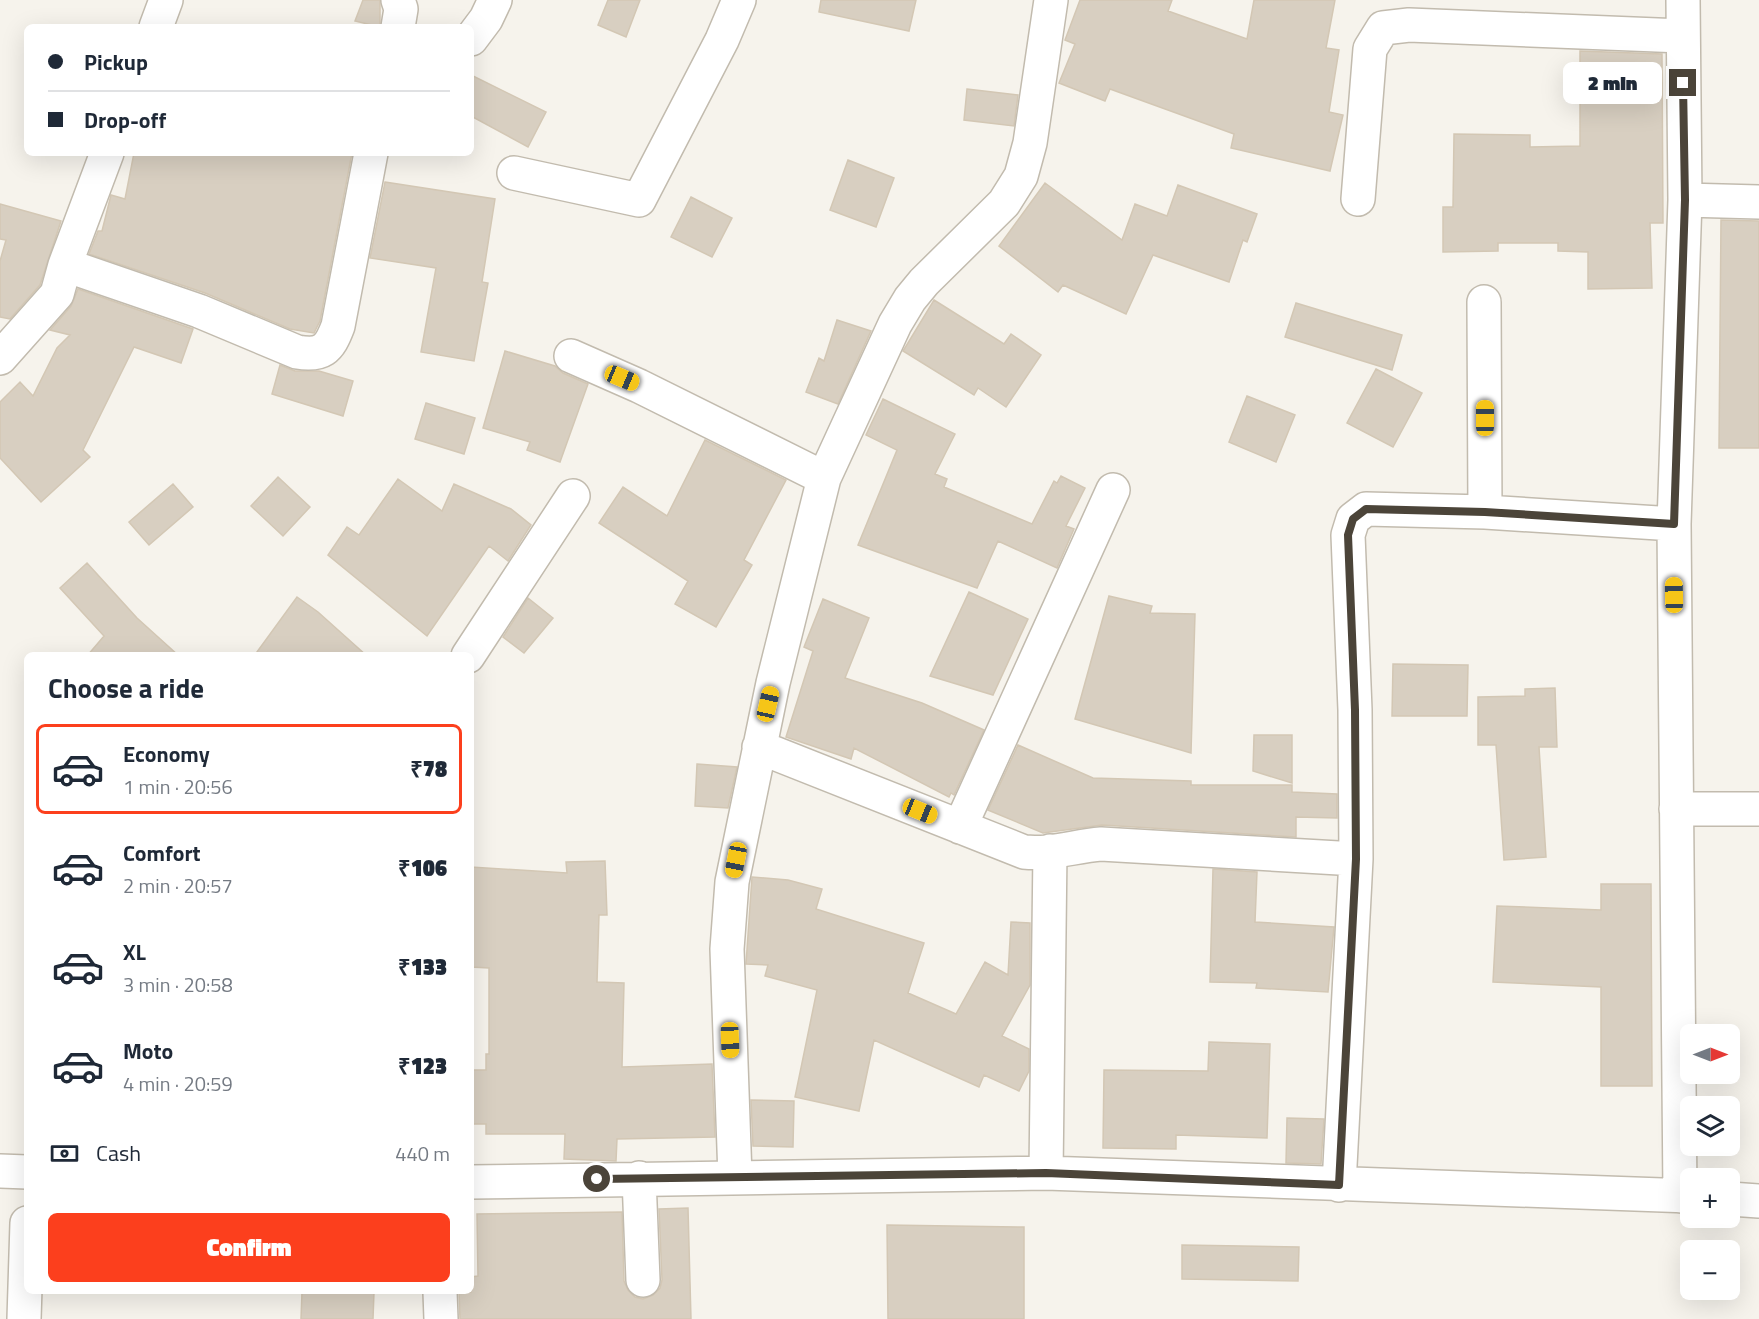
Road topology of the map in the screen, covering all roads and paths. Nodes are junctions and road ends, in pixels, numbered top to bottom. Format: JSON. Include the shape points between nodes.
{"nodes":[{"id":1,"x":166,"y":0,"type":"edge"},
{"id":2,"x":398,"y":0,"type":"edge"},
{"id":3,"x":495,"y":0,"type":"edge"},
{"id":4,"x":740,"y":0,"type":"edge"},
{"id":5,"x":1051,"y":0,"type":"edge"},
{"id":6,"x":1683,"y":0,"type":"edge"},
{"id":7,"x":157,"y":24,"type":"edge"},
{"id":8,"x":399,"y":24,"type":"edge"},
{"id":9,"x":474,"y":35,"type":"edge"},
{"id":10,"x":1682,"y":36,"type":"junction"},
{"id":11,"x":106,"y":156,"type":"edge"},
{"id":12,"x":370,"y":156,"type":"edge"},
{"id":13,"x":514,"y":173,"type":"dead end"},
{"id":14,"x":1358,"y":199,"type":"dead end"},
{"id":15,"x":1685,"y":200,"type":"junction"},
{"id":16,"x":1759,"y":202,"type":"edge"},
{"id":17,"x":65,"y":265,"type":"junction"},
{"id":18,"x":1484,"y":302,"type":"dead end"},
{"id":19,"x":570,"y":356,"type":"dead end"},
{"id":20,"x":0,"y":358,"type":"edge"},
{"id":21,"x":824,"y":478,"type":"junction"},
{"id":22,"x":1113,"y":489,"type":"dead end"},
{"id":23,"x":573,"y":496,"type":"dead end"},
{"id":24,"x":1485,"y":512,"type":"junction"},
{"id":25,"x":1674,"y":524,"type":"junction"},
{"id":26,"x":471,"y":652,"type":"edge"},
{"id":27,"x":759,"y":747,"type":"junction"},
{"id":28,"x":1676,"y":809,"type":"junction"},
{"id":29,"x":1759,"y":809,"type":"edge"},
{"id":30,"x":960,"y":827,"type":"junction"},
{"id":31,"x":1050,"y":851,"type":"junction"},
{"id":32,"x":1356,"y":859,"type":"junction"},
{"id":33,"x":1684,"y":1168,"type":"edge"},
{"id":34,"x":0,"y":1171,"type":"edge"},
{"id":35,"x":24,"y":1172,"type":"edge"},
{"id":36,"x":1046,"y":1173,"type":"junction"},
{"id":37,"x":735,"y":1177,"type":"junction"},
{"id":38,"x":639,"y":1179,"type":"junction"},
{"id":39,"x":474,"y":1182,"type":"edge"},
{"id":40,"x":1339,"y":1185,"type":"junction"},
{"id":41,"x":1680,"y":1196,"type":"edge"},
{"id":42,"x":1740,"y":1200,"type":"edge"},
{"id":43,"x":1759,"y":1201,"type":"edge"},
{"id":44,"x":643,"y":1280,"type":"dead end"},
{"id":45,"x":25,"y":1294,"type":"edge"},
{"id":46,"x":440,"y":1294,"type":"edge"},
{"id":47,"x":24,"y":1319,"type":"edge"},
{"id":48,"x":441,"y":1319,"type":"edge"}],
"edges":[{"from":1,"to":7,"type":"street"},
{"from":2,"to":8,"type":"street"},
{"from":3,"to":9,"type":"street"},
{"from":4,"to":13,"type":"street","via":[[639,200]]},
{"from":5,"to":21,"type":"street","via":[[1030,143],[1021,176],[1005,203],[910,299]]},
{"from":6,"to":10,"type":"street"},
{"from":10,"to":14,"type":"street","via":[[1383,28],[1370,49]]},
{"from":10,"to":15,"type":"street"},
{"from":11,"to":17,"type":"street"},
{"from":12,"to":17,"type":"street","via":[[338,326],[333,341],[313,354],[297,352],[199,311]]},
{"from":15,"to":16,"type":"street"},
{"from":15,"to":25,"type":"street"},
{"from":17,"to":20,"type":"street","via":[[57,294]]},
{"from":18,"to":24,"type":"street"},
{"from":19,"to":21,"type":"street"},
{"from":21,"to":27,"type":"street"},
{"from":22,"to":30,"type":"street"},
{"from":23,"to":26,"type":"street"},
{"from":24,"to":25,"type":"street"},
{"from":24,"to":32,"type":"street","via":[[1366,509],[1353,519],[1348,535]]},
{"from":25,"to":28,"type":"street"},
{"from":27,"to":30,"type":"street"},
{"from":27,"to":37,"type":"street","via":[[732,882],[727,949]]},
{"from":28,"to":29,"type":"street"},
{"from":28,"to":33,"type":"street"},
{"from":30,"to":31,"type":"street","via":[[1024,852]]},
{"from":31,"to":32,"type":"street","via":[[1101,844]]},
{"from":31,"to":36,"type":"street"},
{"from":32,"to":40,"type":"street"},
{"from":34,"to":35,"type":"street"},
{"from":36,"to":37,"type":"street"},
{"from":36,"to":40,"type":"street"},
{"from":37,"to":38,"type":"street"},
{"from":38,"to":39,"type":"street"},
{"from":38,"to":44,"type":"street"},
{"from":40,"to":41,"type":"street"},
{"from":42,"to":43,"type":"street"},
{"from":45,"to":47,"type":"street"},
{"from":46,"to":48,"type":"street"}]}
